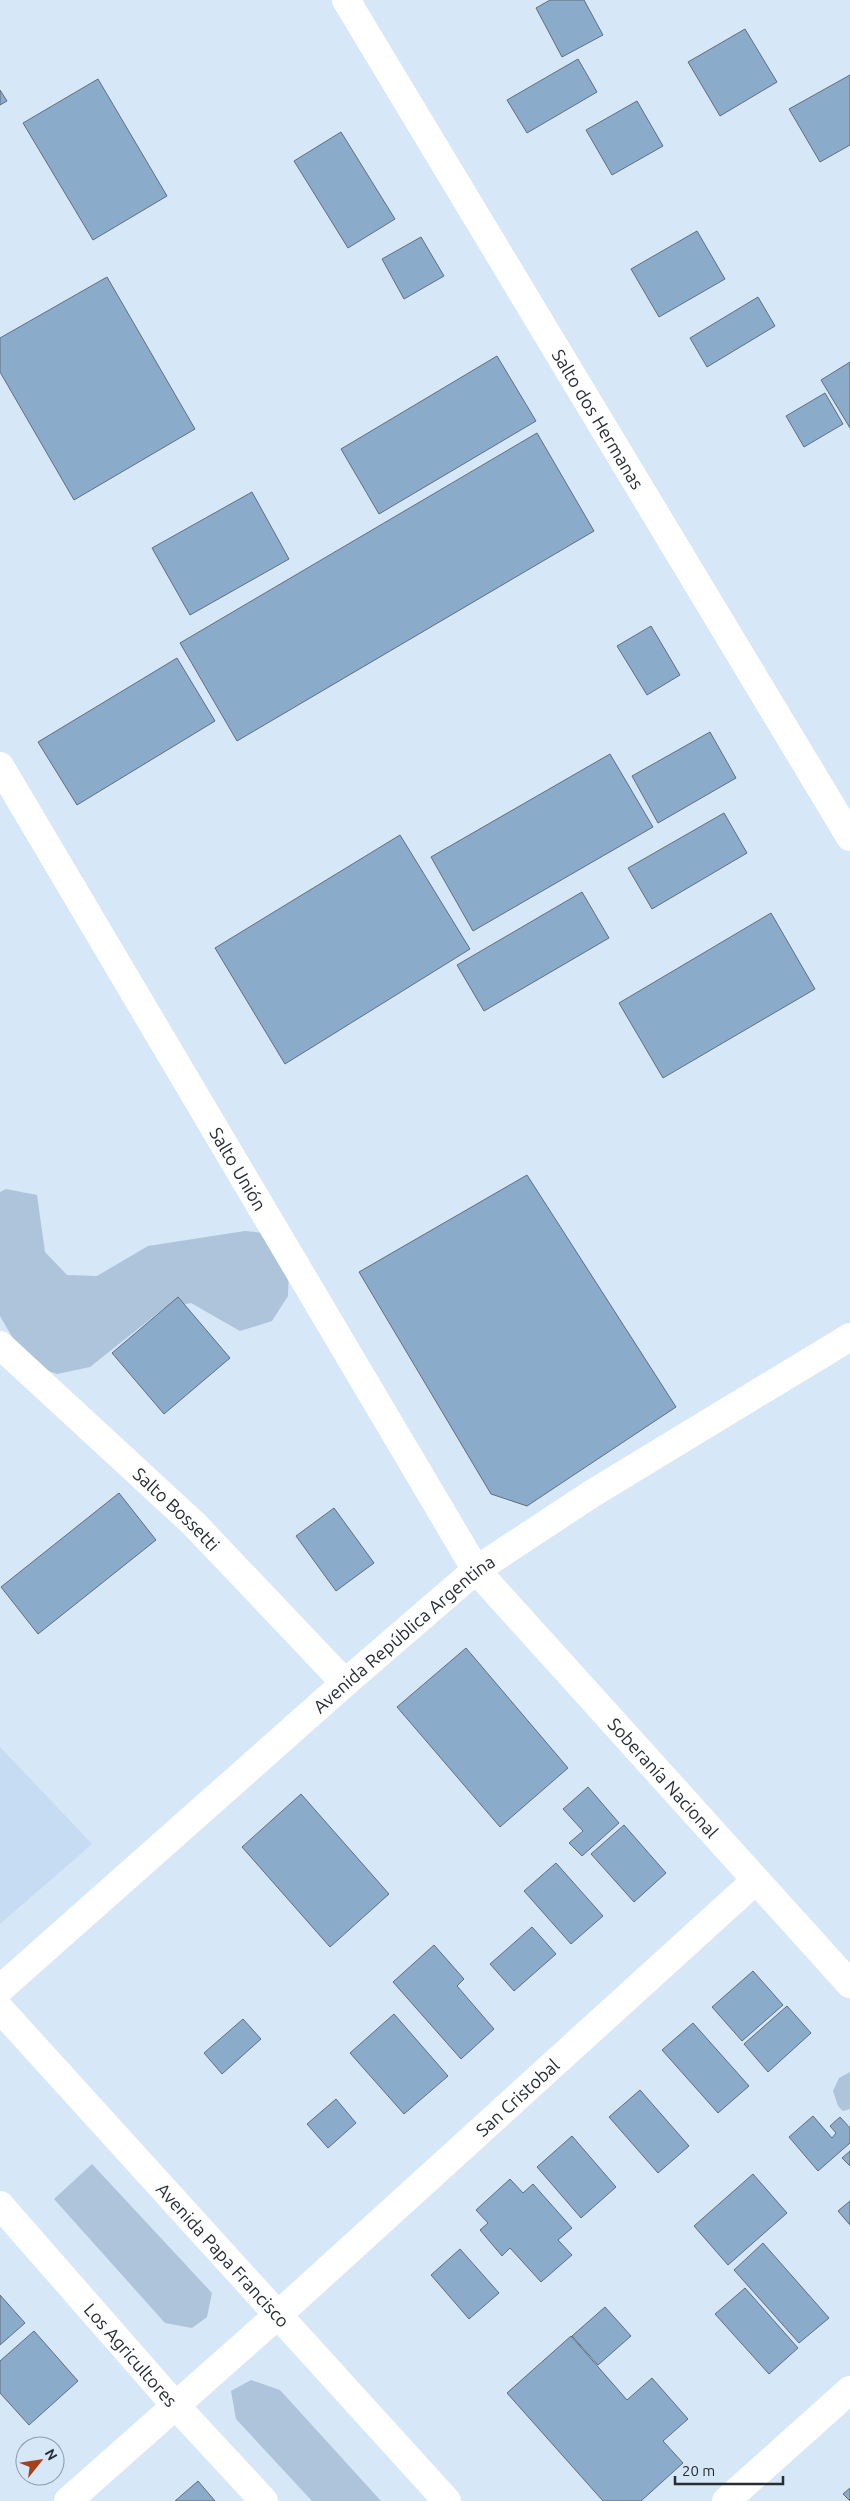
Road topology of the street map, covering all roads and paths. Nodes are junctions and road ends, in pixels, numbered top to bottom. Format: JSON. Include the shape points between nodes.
{"nodes":[{"id":1,"x":346,"y":0,"type":"edge"},
{"id":2,"x":0,"y":766,"type":"edge"},
{"id":3,"x":850,"y":837,"type":"edge"},
{"id":4,"x":850,"y":1337,"type":"edge"},
{"id":5,"x":0,"y":1345,"type":"edge"},
{"id":6,"x":476,"y":1570,"type":"junction"},
{"id":7,"x":345,"y":1683,"type":"junction"},
{"id":8,"x":756,"y":1880,"type":"junction"},
{"id":9,"x":850,"y":1984,"type":"edge"},
{"id":10,"x":0,"y":1990,"type":"edge"},
{"id":11,"x":0,"y":2009,"type":"edge"},
{"id":12,"x":0,"y":2205,"type":"edge"},
{"id":13,"x":279,"y":2314,"type":"junction"},
{"id":14,"x":850,"y":2390,"type":"edge"},
{"id":15,"x":176,"y":2405,"type":"junction"},
{"id":16,"x":68,"y":2501,"type":"edge"},
{"id":17,"x":264,"y":2501,"type":"edge"},
{"id":18,"x":447,"y":2501,"type":"edge"},
{"id":19,"x":726,"y":2501,"type":"edge"}],
"edges":[{"from":1,"to":3,"type":"street","name":"Salto dos Hermanas"},
{"from":2,"to":6,"type":"street","name":"Salto Unión"},
{"from":4,"to":6,"type":"street","name":"Avenida República Argentina","via":[[593,1493]]},
{"from":5,"to":7,"type":"street","name":"Salto Bossetti","via":[[194,1524]]},
{"from":6,"to":7,"type":"street","name":"Avenida República Argentina"},
{"from":6,"to":8,"type":"street","name":"Soberanía Nacional"},
{"from":7,"to":10,"type":"street","name":"Avenida República Argentina"},
{"from":8,"to":9,"type":"street","name":"Soberanía Nacional"},
{"from":8,"to":13,"type":"street","name":"San Cristobal"},
{"from":11,"to":13,"type":"street","name":"Avenida Papa Francisco"},
{"from":12,"to":15,"type":"street","name":"Los Agricultores"},
{"from":13,"to":15,"type":"street","name":"San Cristobal"},
{"from":13,"to":18,"type":"street","name":"Avenida Papa Francisco"},
{"from":14,"to":19,"type":"street"},
{"from":15,"to":16,"type":"street","name":"San Cristobal"},
{"from":15,"to":17,"type":"street","name":"Los Agricultores"}]}
